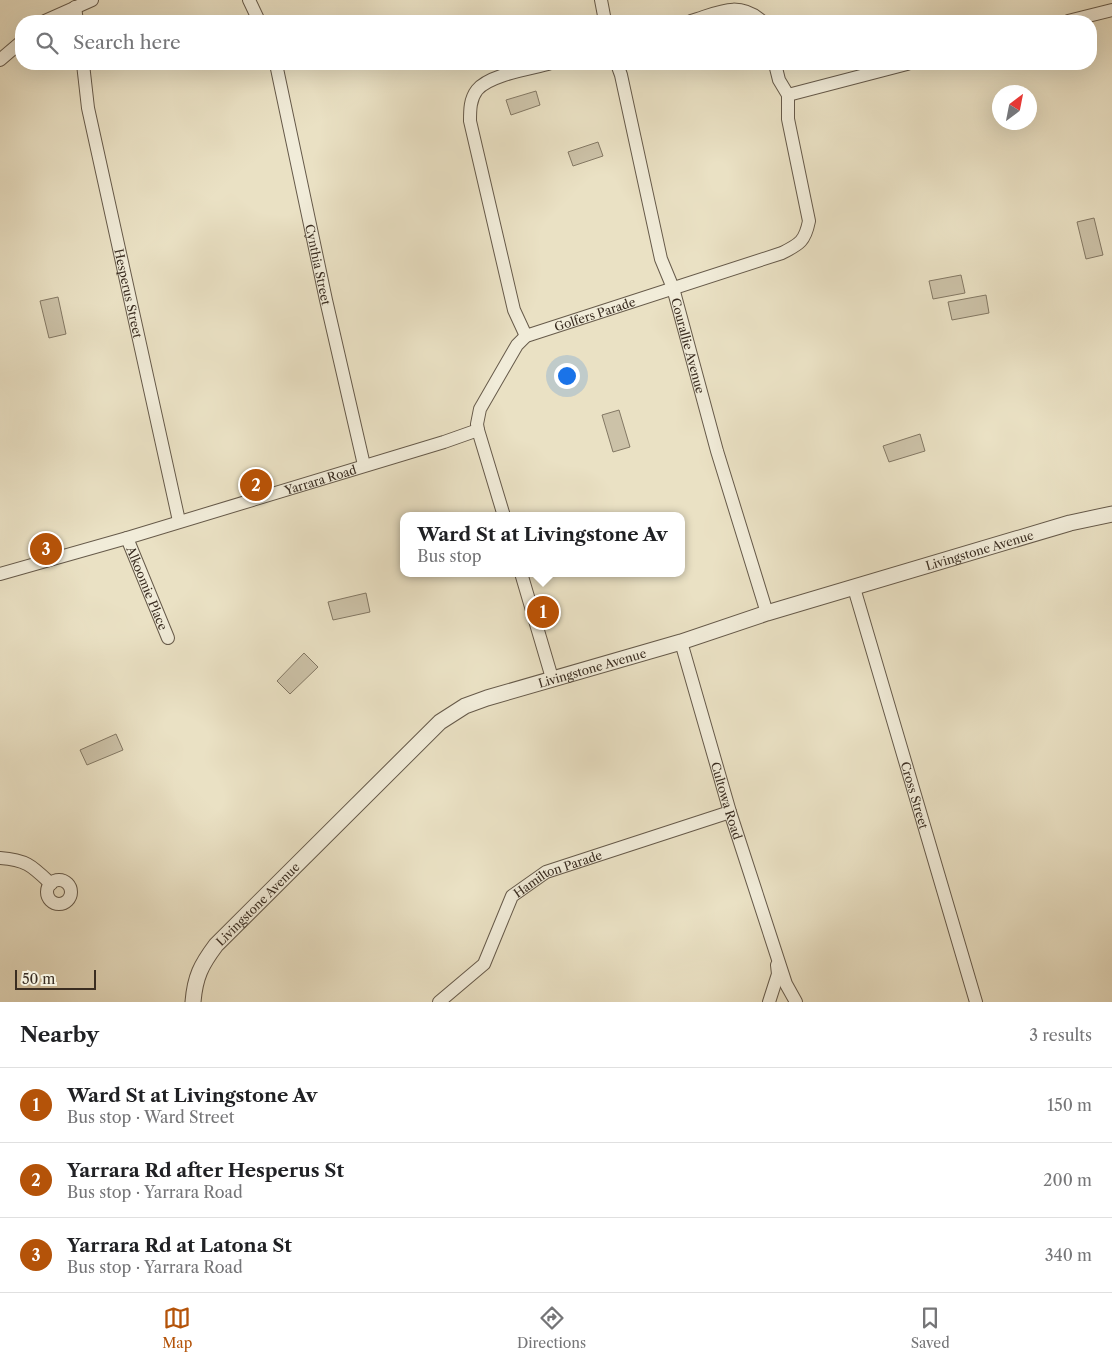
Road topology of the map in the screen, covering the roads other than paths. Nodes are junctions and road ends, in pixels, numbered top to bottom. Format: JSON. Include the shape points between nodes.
{"nodes":[{"id":1,"x":92,"y":0,"type":"edge"},
{"id":2,"x":249,"y":0,"type":"edge"},
{"id":3,"x":601,"y":0,"type":"edge"},
{"id":4,"x":75,"y":7,"type":"junction"},
{"id":5,"x":1112,"y":10,"type":"edge"},
{"id":6,"x":58,"y":15,"type":"edge"},
{"id":7,"x":76,"y":15,"type":"edge"},
{"id":8,"x":256,"y":15,"type":"edge"},
{"id":9,"x":604,"y":15,"type":"edge"},
{"id":10,"x":711,"y":15,"type":"edge"},
{"id":11,"x":755,"y":15,"type":"edge"},
{"id":12,"x":1092,"y":15,"type":"edge"},
{"id":13,"x":15,"y":47,"type":"edge"},
{"id":14,"x":0,"y":60,"type":"edge"},
{"id":15,"x":84,"y":70,"type":"edge"},
{"id":16,"x":277,"y":70,"type":"edge"},
{"id":17,"x":526,"y":70,"type":"edge"},
{"id":18,"x":619,"y":70,"type":"edge"},
{"id":19,"x":776,"y":70,"type":"edge"},
{"id":20,"x":884,"y":70,"type":"edge"},
{"id":21,"x":788,"y":95,"type":"junction"},
{"id":22,"x":673,"y":288,"type":"junction"},
{"id":23,"x":526,"y":336,"type":"junction"},
{"id":24,"x":478,"y":430,"type":"junction"},
{"id":25,"x":364,"y":465,"type":"junction"},
{"id":26,"x":503,"y":512,"type":"edge"},
{"id":27,"x":1112,"y":514,"type":"edge"},
{"id":28,"x":179,"y":521,"type":"junction"},
{"id":29,"x":127,"y":538,"type":"junction"},
{"id":30,"x":0,"y":574,"type":"edge"},
{"id":31,"x":522,"y":577,"type":"edge"},
{"id":32,"x":854,"y":588,"type":"junction"},
{"id":33,"x":767,"y":613,"type":"junction"},
{"id":34,"x":168,"y":638,"type":"dead end"},
{"id":35,"x":681,"y":642,"type":"junction"},
{"id":36,"x":552,"y":678,"type":"junction"},
{"id":37,"x":730,"y":812,"type":"junction"},
{"id":38,"x":0,"y":858,"type":"edge"},
{"id":39,"x":51,"y":884,"type":"dead end"},
{"id":40,"x":777,"y":958,"type":"junction"},
{"id":41,"x":193,"y":1002,"type":"edge"},
{"id":42,"x":439,"y":1002,"type":"edge"},
{"id":43,"x":769,"y":1002,"type":"edge"},
{"id":44,"x":796,"y":1002,"type":"edge"},
{"id":45,"x":976,"y":1002,"type":"edge"}],
"edges":[{"from":1,"to":4,"type":"street"},
{"from":2,"to":8,"type":"street"},
{"from":3,"to":9,"type":"street"},
{"from":4,"to":6,"type":"street"},
{"from":4,"to":7,"type":"street"},
{"from":5,"to":12,"type":"street"},
{"from":10,"to":11,"type":"street","via":[[734,8]]},
{"from":13,"to":14,"type":"street"},
{"from":15,"to":28,"type":"street","name":"Hesperus Street","via":[[88,108]]},
{"from":16,"to":25,"type":"street","name":"Cynthia Street"},
{"from":17,"to":23,"type":"street","via":[[490,80],[477,90],[471,103],[470,121],[514,310]]},
{"from":18,"to":22,"type":"street","name":"Courallie Avenue","via":[[660,259]]},
{"from":19,"to":21,"type":"street","name":"Golfers Parade"},
{"from":20,"to":21,"type":"street"},
{"from":21,"to":22,"type":"street","name":"Golfers Parade","via":[[788,119],[809,221],[805,237],[782,253]]},
{"from":22,"to":23,"type":"street","name":"Golfers Parade"},
{"from":22,"to":33,"type":"street","name":"Courallie Avenue","via":[[717,452]]},
{"from":23,"to":24,"type":"street","via":[[517,345],[480,409]]},
{"from":24,"to":25,"type":"street","name":"Yarrara Road"},
{"from":24,"to":26,"type":"street"},
{"from":25,"to":28,"type":"street","name":"Yarrara Road"},
{"from":27,"to":32,"type":"street","name":"Livingstone Avenue"},
{"from":28,"to":29,"type":"street","name":"Yarrara Road"},
{"from":29,"to":30,"type":"street","name":"Yarrara Road"},
{"from":29,"to":34,"type":"street","name":"Alkoomie Place"},
{"from":31,"to":36,"type":"street"},
{"from":32,"to":33,"type":"street","name":"Livingstone Avenue"},
{"from":32,"to":45,"type":"street","name":"Cross Street"},
{"from":33,"to":35,"type":"street","name":"Livingstone Avenue"},
{"from":35,"to":36,"type":"street","name":"Livingstone Avenue"},
{"from":35,"to":37,"type":"street","name":"Cultowa Road"},
{"from":36,"to":41,"type":"street","name":"Livingstone Avenue","via":[[465,706],[440,722],[216,945],[199,970]]},
{"from":37,"to":40,"type":"street","name":"Cultowa Road"},
{"from":37,"to":42,"type":"street","name":"Hamilton Parade","via":[[546,872],[512,896],[484,964]]},
{"from":38,"to":39,"type":"street","via":[[27,864]]},
{"from":40,"to":43,"type":"street","name":"Cultowa Road","via":[[778,974]]},
{"from":40,"to":44,"type":"street","name":"Cultowa Road"}]}
